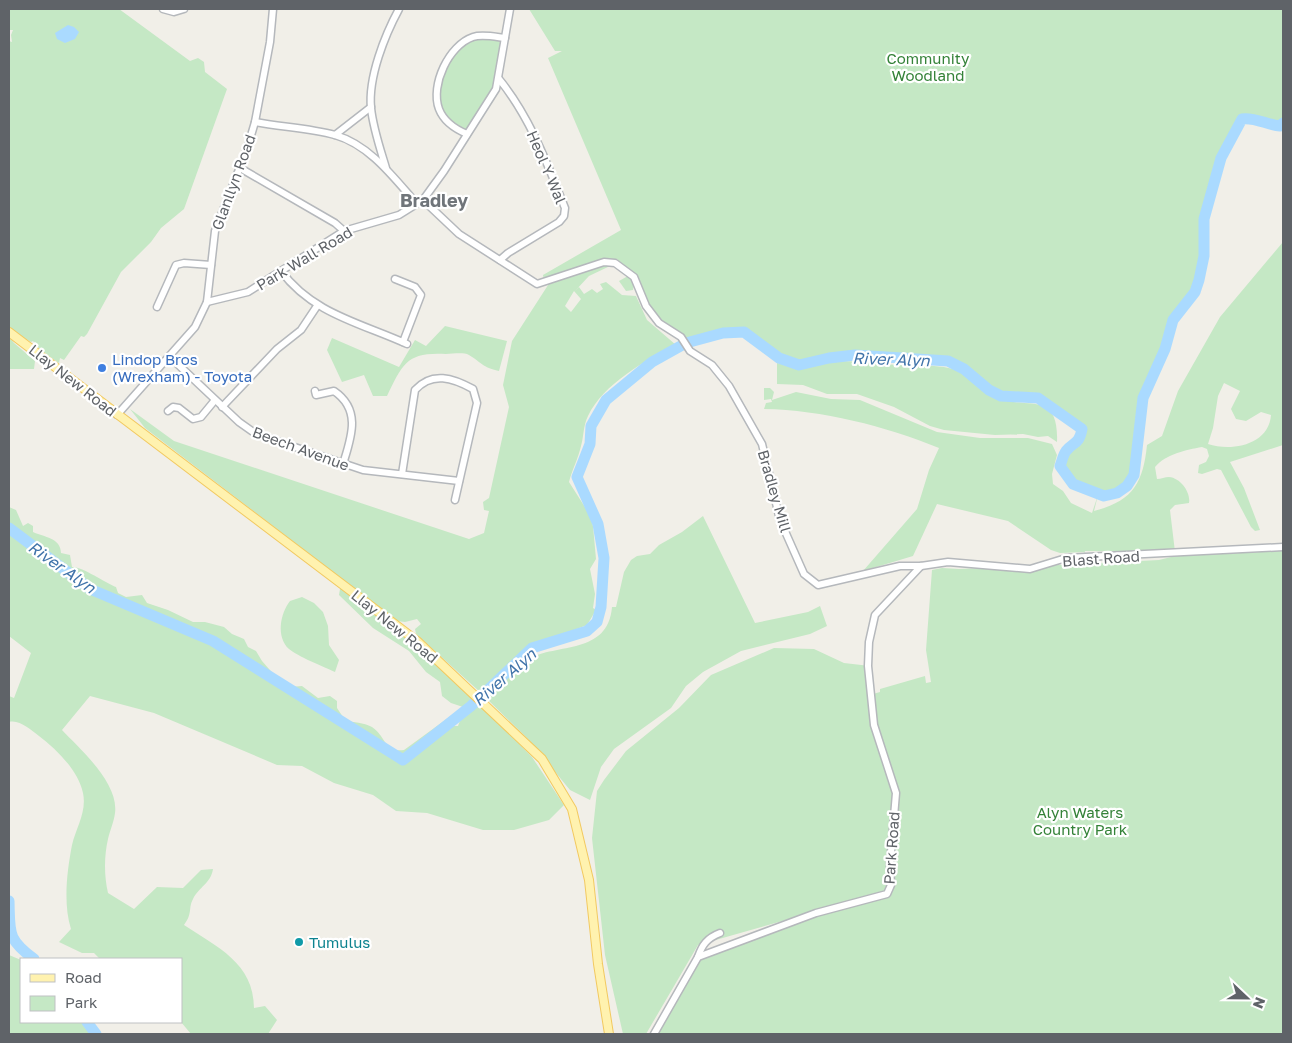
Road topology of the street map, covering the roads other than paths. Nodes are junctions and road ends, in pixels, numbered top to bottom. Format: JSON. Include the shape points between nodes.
{"nodes":[{"id":1,"x":163,"y":9,"type":"edge"},
{"id":2,"x":184,"y":9,"type":"edge"},
{"id":3,"x":273,"y":9,"type":"edge"},
{"id":4,"x":399,"y":9,"type":"edge"},
{"id":5,"x":510,"y":9,"type":"edge"},
{"id":6,"x":505,"y":38,"type":"junction"},
{"id":7,"x":499,"y":79,"type":"junction"},
{"id":8,"x":371,"y":107,"type":"junction"},
{"id":9,"x":254,"y":122,"type":"junction"},
{"id":10,"x":467,"y":134,"type":"junction"},
{"id":11,"x":335,"y":136,"type":"junction"},
{"id":12,"x":240,"y":168,"type":"junction"},
{"id":13,"x":386,"y":168,"type":"junction"},
{"id":14,"x":423,"y":200,"type":"junction"},
{"id":15,"x":417,"y":204,"type":"junction"},
{"id":16,"x":344,"y":231,"type":"junction"},
{"id":17,"x":500,"y":260,"type":"junction"},
{"id":18,"x":211,"y":265,"type":"junction"},
{"id":19,"x":281,"y":271,"type":"junction"},
{"id":20,"x":397,"y":281,"type":"dead end"},
{"id":21,"x":207,"y":302,"type":"junction"},
{"id":22,"x":317,"y":306,"type":"junction"},
{"id":23,"x":157,"y":307,"type":"dead end"},
{"id":24,"x":9,"y":332,"type":"edge"},
{"id":25,"x":169,"y":356,"type":"junction"},
{"id":26,"x":316,"y":395,"type":"dead end"},
{"id":27,"x":215,"y":400,"type":"junction"},
{"id":28,"x":222,"y":407,"type":"junction"},
{"id":29,"x":168,"y":411,"type":"dead end"},
{"id":30,"x":117,"y":414,"type":"junction"},
{"id":31,"x":343,"y":464,"type":"junction"},
{"id":32,"x":402,"y":474,"type":"junction"},
{"id":33,"x":459,"y":481,"type":"junction"},
{"id":34,"x":455,"y":500,"type":"dead end"},
{"id":35,"x":1283,"y":547,"type":"edge"},
{"id":36,"x":921,"y":566,"type":"junction"},
{"id":37,"x":720,"y":933,"type":"dead end"},
{"id":38,"x":698,"y":957,"type":"junction"},
{"id":39,"x":609,"y":1034,"type":"edge"},
{"id":40,"x":654,"y":1034,"type":"edge"}],
"edges":[{"from":1,"to":2,"type":"street","via":[[174,12]]},
{"from":3,"to":9,"type":"street","name":"Glanllyn Road","via":[[270,42]]},
{"from":4,"to":8,"type":"street","via":[[380,53]]},
{"from":5,"to":6,"type":"street","name":"Park Wall Road"},
{"from":6,"to":7,"type":"street","name":"Park Wall Road"},
{"from":6,"to":10,"type":"street","via":[[473,37],[457,47],[445,61],[438,85],[438,108],[451,126]]},
{"from":7,"to":10,"type":"street","name":"Park Wall Road"},
{"from":7,"to":17,"type":"street","name":"Heol Y Wal","via":[[516,100],[540,145],[565,208],[559,222]]},
{"from":8,"to":11,"type":"street"},
{"from":8,"to":13,"type":"street"},
{"from":9,"to":11,"type":"street"},
{"from":9,"to":12,"type":"street","name":"Glanllyn Road"},
{"from":10,"to":14,"type":"street","name":"Park Wall Road"},
{"from":11,"to":13,"type":"street","via":[[367,152]]},
{"from":12,"to":16,"type":"street"},
{"from":12,"to":18,"type":"street","name":"Glanllyn Road","via":[[220,213]]},
{"from":13,"to":15,"type":"street"},
{"from":14,"to":15,"type":"street","name":"Park Wall Road"},
{"from":14,"to":17,"type":"street","via":[[459,234]]},
{"from":15,"to":16,"type":"street","name":"Park Wall Road","via":[[399,215]]},
{"from":16,"to":19,"type":"street","name":"Park Wall Road"},
{"from":17,"to":36,"type":"street","name":"Bradley Mill","via":[[537,284],[604,262],[615,263],[634,277],[646,306],[659,323],[682,337],[690,351],[712,365],[729,386],[762,444],[780,520],[804,574],[818,585],[900,566]]},
{"from":18,"to":21,"type":"street","name":"Glanllyn Road"},
{"from":18,"to":23,"type":"street","via":[[176,265]]},
{"from":19,"to":21,"type":"street","name":"Park Wall Road","via":[[248,292]]},
{"from":19,"to":22,"type":"street"},
{"from":20,"to":22,"type":"street","via":[[415,287],[421,295],[405,343]]},
{"from":21,"to":25,"type":"street","name":"Glanllyn Road","via":[[195,327]]},
{"from":22,"to":28,"type":"street","via":[[301,330],[277,349]]},
{"from":24,"to":30,"type":"main road","name":"Llay New Road"},
{"from":25,"to":27,"type":"street","name":"Beech Avenue"},
{"from":25,"to":30,"type":"street","name":"Glanllyn Road"},
{"from":26,"to":31,"type":"street","via":[[334,391],[345,398],[353,420]]},
{"from":27,"to":28,"type":"street","name":"Beech Avenue"},
{"from":27,"to":29,"type":"street","via":[[201,417],[193,419],[179,408],[173,407]]},
{"from":28,"to":31,"type":"street","name":"Beech Avenue","via":[[256,434]]},
{"from":30,"to":39,"type":"main road","name":"Llay New Road","via":[[417,640],[542,759],[572,809],[589,880]]},
{"from":31,"to":32,"type":"street","name":"Beech Avenue","via":[[363,470]]},
{"from":32,"to":33,"type":"street","name":"Beech Avenue"},
{"from":32,"to":33,"type":"street","via":[[415,390],[423,381],[436,378],[460,382],[473,389],[477,403]]},
{"from":33,"to":34,"type":"street"},
{"from":35,"to":36,"type":"street","name":"Blast Road","via":[[1066,558],[1030,568],[948,562]]},
{"from":36,"to":38,"type":"street","name":"Park Road","via":[[875,615],[869,642],[874,726],[896,793],[887,894],[816,913]]},
{"from":37,"to":38,"type":"street","via":[[702,946]]},
{"from":38,"to":40,"type":"street"}]}
